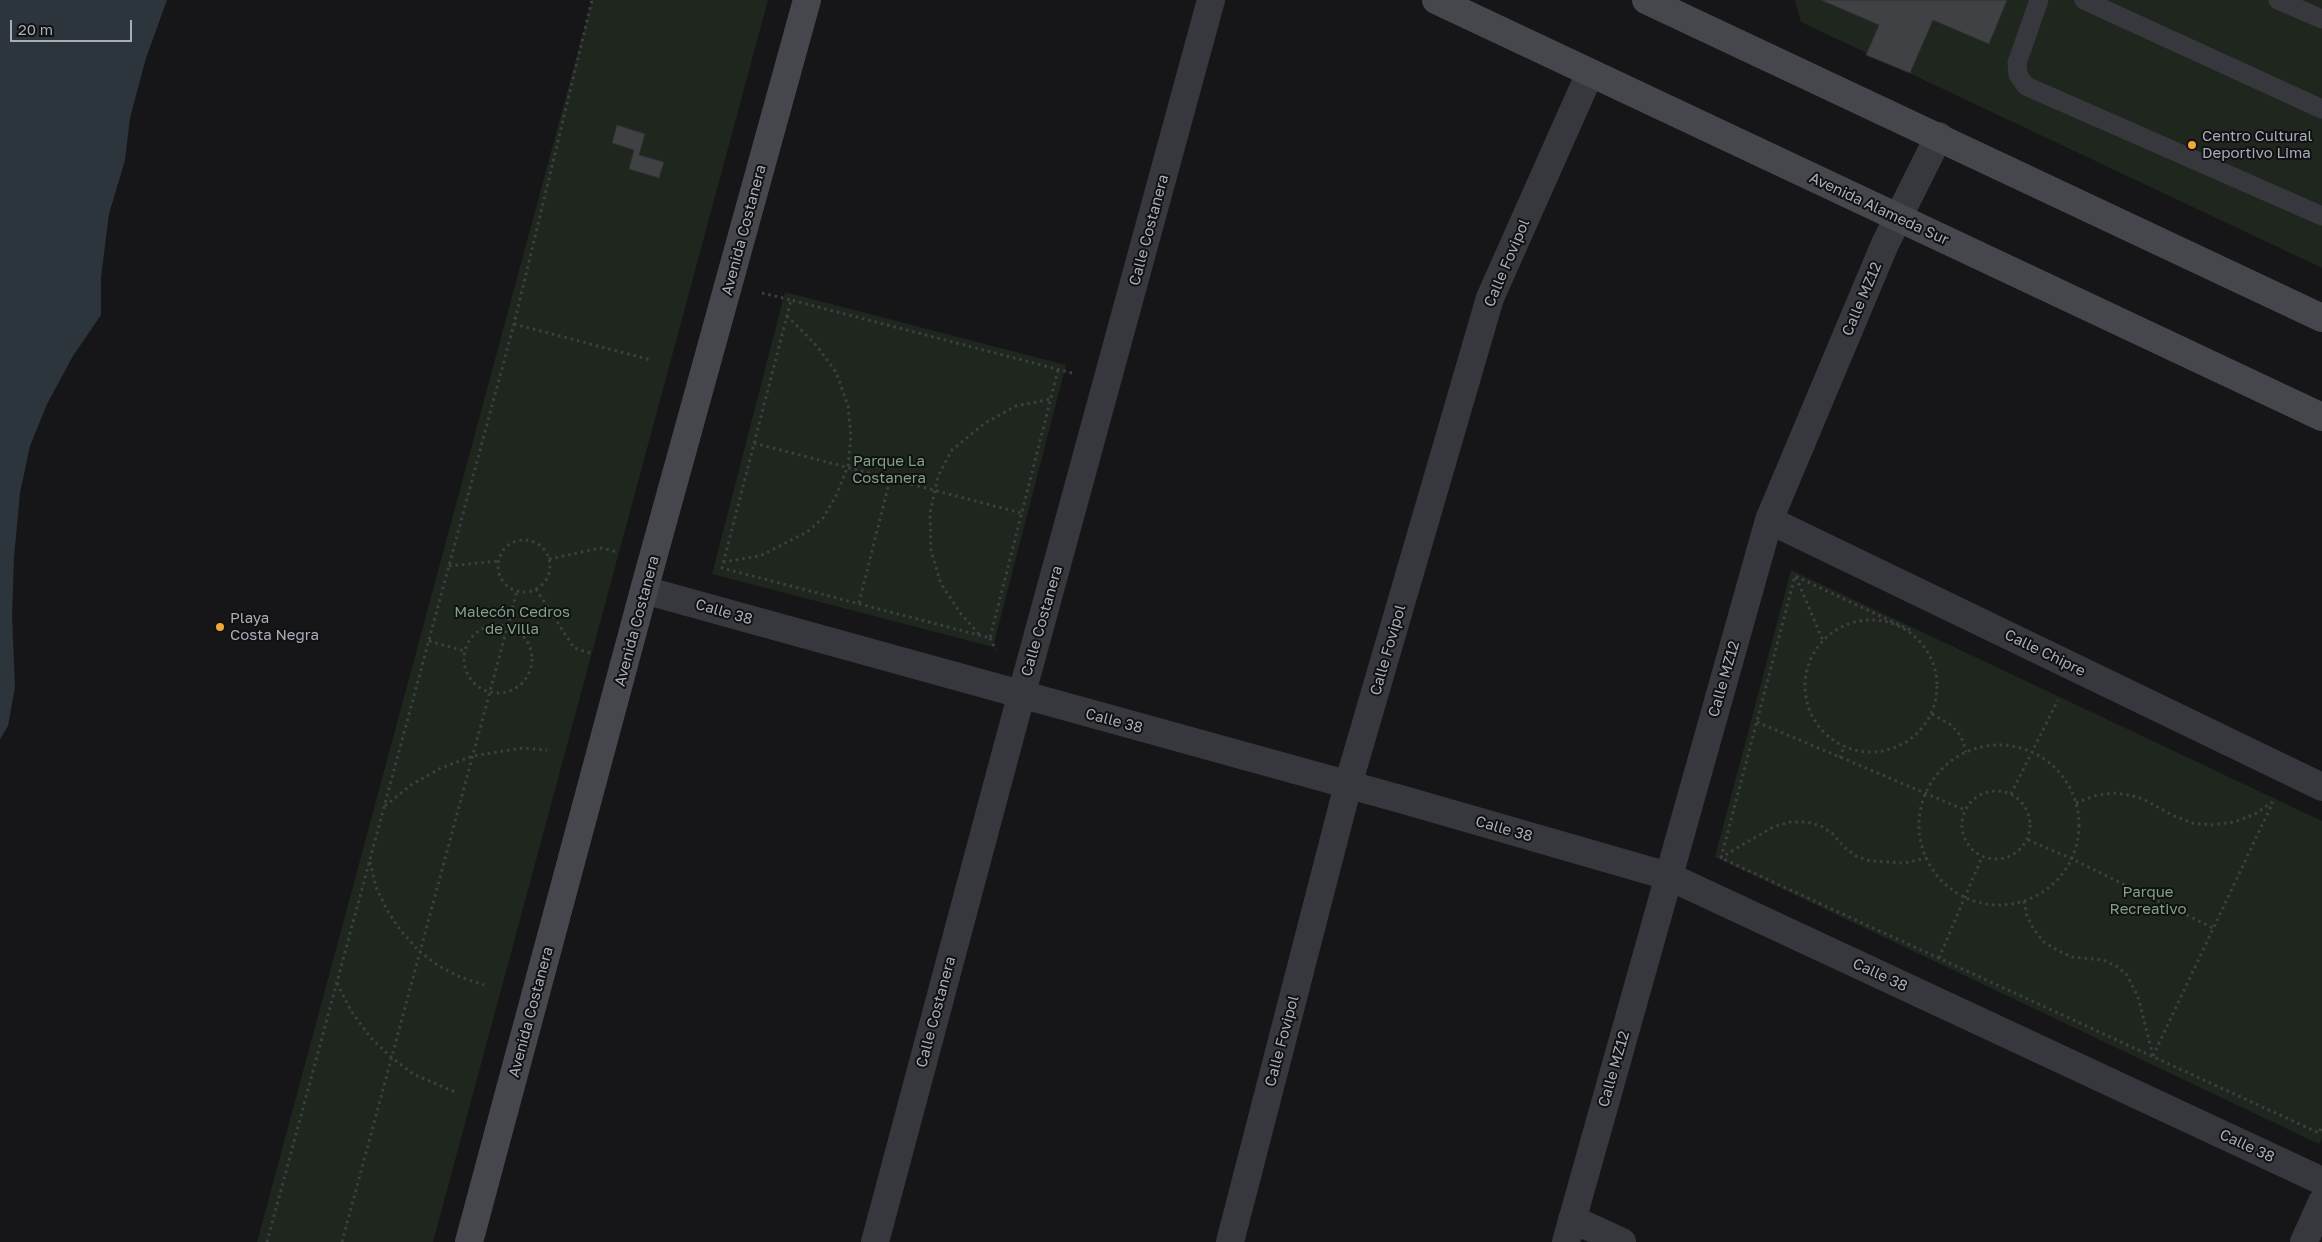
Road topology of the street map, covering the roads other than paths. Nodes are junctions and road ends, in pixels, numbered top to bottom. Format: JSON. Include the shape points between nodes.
{"nodes":[{"id":1,"x":807,"y":0,"type":"edge"},
{"id":2,"x":1212,"y":0,"type":"edge"},
{"id":3,"x":1436,"y":0,"type":"edge"},
{"id":4,"x":1646,"y":0,"type":"edge"},
{"id":5,"x":2039,"y":0,"type":"edge"},
{"id":6,"x":2084,"y":0,"type":"edge"},
{"id":7,"x":2278,"y":0,"type":"edge"},
{"id":8,"x":2322,"y":19,"type":"edge"},
{"id":9,"x":1590,"y":73,"type":"junction"},
{"id":10,"x":2322,"y":109,"type":"edge"},
{"id":11,"x":1939,"y":136,"type":"junction"},
{"id":12,"x":2322,"y":216,"type":"edge"},
{"id":13,"x":1898,"y":218,"type":"junction"},
{"id":14,"x":2322,"y":318,"type":"edge"},
{"id":15,"x":2322,"y":417,"type":"edge"},
{"id":16,"x":1769,"y":520,"type":"junction"},
{"id":17,"x":644,"y":590,"type":"junction"},
{"id":18,"x":1021,"y":695,"type":"junction"},
{"id":19,"x":1348,"y":786,"type":"junction"},
{"id":20,"x":2322,"y":787,"type":"edge"},
{"id":21,"x":1668,"y":876,"type":"junction"},
{"id":22,"x":2322,"y":1181,"type":"edge"},
{"id":23,"x":2322,"y":1202,"type":"edge"},
{"id":24,"x":1569,"y":1230,"type":"edge"},
{"id":25,"x":469,"y":1242,"type":"edge"},
{"id":26,"x":874,"y":1242,"type":"edge"},
{"id":27,"x":1230,"y":1242,"type":"edge"},
{"id":28,"x":1622,"y":1242,"type":"edge"},
{"id":29,"x":2304,"y":1242,"type":"edge"}],
"edges":[{"from":1,"to":17,"type":"main road","name":"Avenida Costanera"},
{"from":2,"to":18,"type":"street","name":"Calle Costanera"},
{"from":3,"to":9,"type":"main road","name":"Avenida Alameda Sur"},
{"from":4,"to":11,"type":"main road"},
{"from":5,"to":12,"type":"lane","via":[[2017,62],[2018,74],[2026,86]]},
{"from":6,"to":10,"type":"lane"},
{"from":7,"to":8,"type":"lane"},
{"from":9,"to":13,"type":"main road","name":"Avenida Alameda Sur"},
{"from":9,"to":19,"type":"street","name":"Calle Fovipol","via":[[1490,298]]},
{"from":11,"to":13,"type":"street","name":"Calle MZ12"},
{"from":11,"to":14,"type":"main road"},
{"from":13,"to":15,"type":"main road","name":"Avenida Alameda Sur"},
{"from":13,"to":16,"type":"street","name":"Calle MZ12","via":[[1884,244]]},
{"from":16,"to":20,"type":"street","name":"Calle Chipre"},
{"from":16,"to":21,"type":"street","name":"Calle MZ12"},
{"from":17,"to":18,"type":"street","name":"Calle 38"},
{"from":17,"to":25,"type":"main road","name":"Avenida Costanera"},
{"from":18,"to":19,"type":"street","name":"Calle 38"},
{"from":18,"to":26,"type":"street","name":"Calle Costanera"},
{"from":19,"to":21,"type":"street","name":"Calle 38"},
{"from":19,"to":27,"type":"street","name":"Calle Fovipol"},
{"from":21,"to":22,"type":"street","name":"Calle 38"},
{"from":21,"to":24,"type":"street","name":"Calle MZ12"},
{"from":23,"to":29,"type":"street"},
{"from":24,"to":28,"type":"street"}]}
